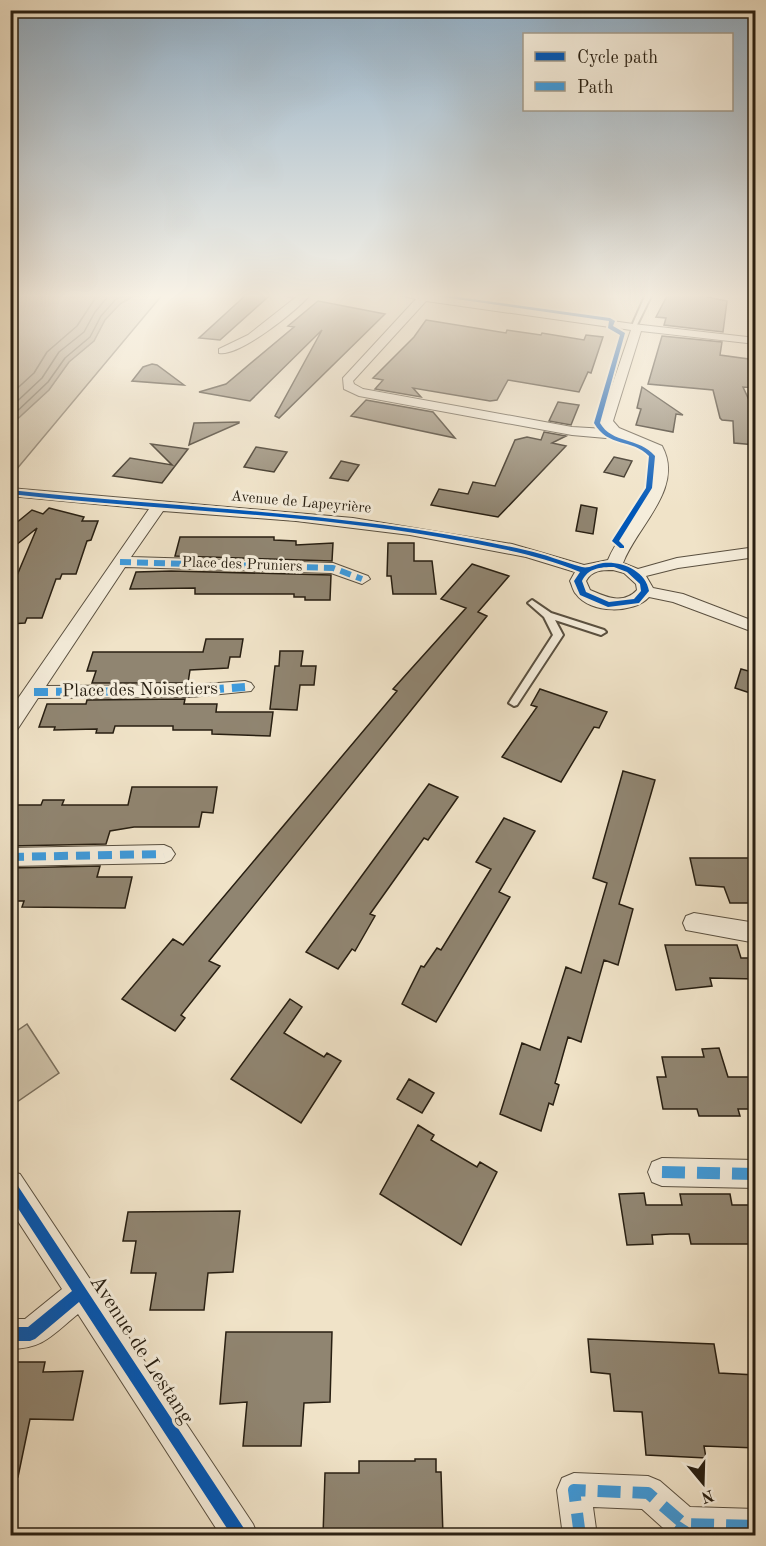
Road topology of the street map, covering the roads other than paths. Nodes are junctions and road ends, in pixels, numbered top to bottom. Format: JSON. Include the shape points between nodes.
{"nodes":[{"id":1,"x":361,"y":366,"type":"edge"},
{"id":2,"x":623,"y":366,"type":"edge"},
{"id":3,"x":614,"y":431,"type":"junction"},
{"id":4,"x":10,"y":492,"type":"edge"},
{"id":5,"x":157,"y":508,"type":"junction"},
{"id":6,"x":756,"y":552,"type":"edge"},
{"id":7,"x":120,"y":562,"type":"junction"},
{"id":8,"x":614,"y":565,"type":"junction"},
{"id":9,"x":585,"y":571,"type":"junction"},
{"id":10,"x":637,"y":574,"type":"junction"},
{"id":11,"x":362,"y":579,"type":"dead end"},
{"id":12,"x":645,"y":591,"type":"junction"},
{"id":13,"x":532,"y":603,"type":"dead end"},
{"id":14,"x":548,"y":615,"type":"junction"},
{"id":15,"x":756,"y":628,"type":"edge"},
{"id":16,"x":601,"y":632,"type":"dead end"},
{"id":17,"x":245,"y":687,"type":"dead end"},
{"id":18,"x":34,"y":692,"type":"junction"},
{"id":19,"x":514,"y":703,"type":"dead end"},
{"id":20,"x":10,"y":725,"type":"edge"},
{"id":21,"x":164,"y":854,"type":"dead end"},
{"id":22,"x":10,"y":857,"type":"edge"},
{"id":23,"x":694,"y":923,"type":"dead end"},
{"id":24,"x":756,"y":933,"type":"edge"},
{"id":25,"x":662,"y":1172,"type":"dead end"},
{"id":26,"x":756,"y":1174,"type":"edge"},
{"id":27,"x":10,"y":1184,"type":"edge"},
{"id":28,"x":81,"y":1292,"type":"junction"},
{"id":29,"x":10,"y":1334,"type":"edge"},
{"id":30,"x":756,"y":1526,"type":"edge"},
{"id":31,"x":680,"y":1530,"type":"edge"},
{"id":32,"x":241,"y":1536,"type":"edge"},
{"id":33,"x":580,"y":1536,"type":"edge"}],
"edges":[{"from":1,"to":3,"type":"street","via":[[347,381],[348,386],[359,392],[572,431]]},
{"from":2,"to":3,"type":"street","via":[[606,421]]},
{"from":3,"to":8,"type":"street","via":[[657,449],[661,467],[657,494]]},
{"from":4,"to":5,"type":"street","name":"Avenue de Lapeyrière"},
{"from":5,"to":7,"type":"street"},
{"from":5,"to":9,"type":"street","name":"Avenue de Lapeyrière","via":[[404,528],[545,556]]},
{"from":6,"to":10,"type":"street","via":[[677,563]]},
{"from":7,"to":11,"type":"street","name":"Place des Pruniers","via":[[333,568]]},
{"from":7,"to":18,"type":"street"},
{"from":8,"to":9,"type":"street"},
{"from":8,"to":10,"type":"street"},
{"from":9,"to":12,"type":"street","via":[[580,575],[579,587],[598,602],[628,604]]},
{"from":10,"to":12,"type":"street"},
{"from":12,"to":15,"type":"street","via":[[677,598]]},
{"from":13,"to":14,"type":"lane"},
{"from":14,"to":16,"type":"lane"},
{"from":14,"to":19,"type":"lane","via":[[558,635]]},
{"from":17,"to":18,"type":"street","name":"Place des Noisetiers"},
{"from":18,"to":20,"type":"street"},
{"from":21,"to":22,"type":"street"},
{"from":23,"to":24,"type":"street"},
{"from":25,"to":26,"type":"street"},
{"from":27,"to":28,"type":"street","name":"Avenue de Lestang"},
{"from":28,"to":29,"type":"street","via":[[30,1334]]},
{"from":28,"to":32,"type":"street","name":"Avenue de Lestang"},
{"from":30,"to":31,"type":"street"},
{"from":31,"to":33,"type":"street","via":[[648,1493],[574,1490]]}]}
